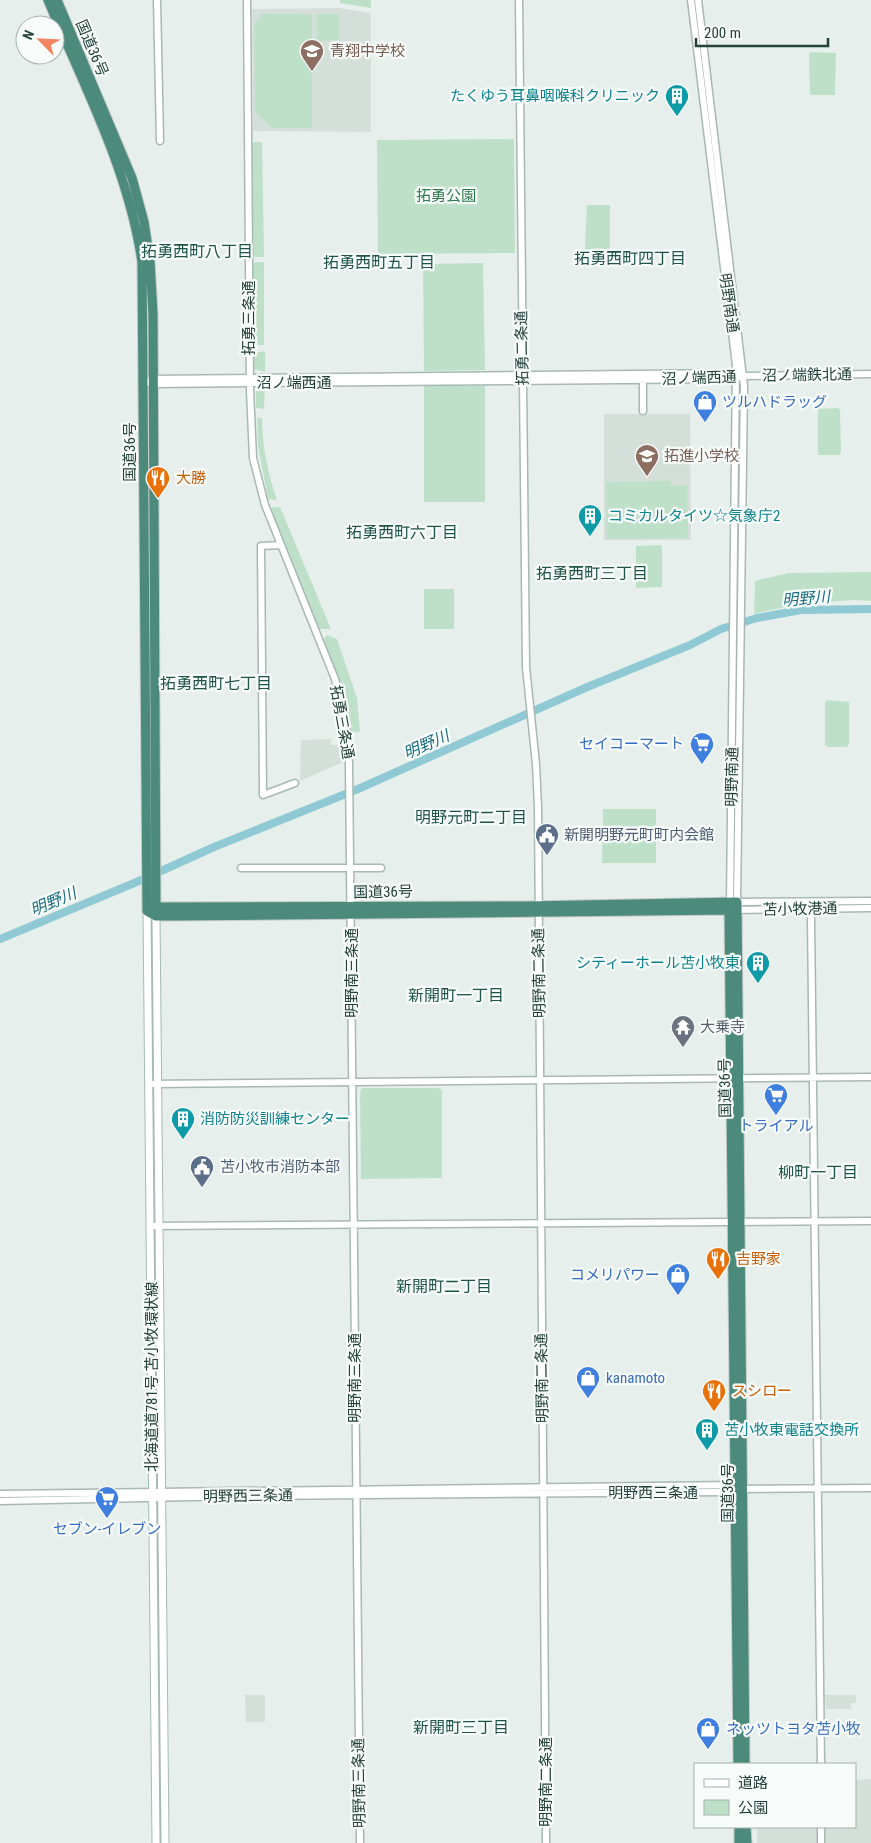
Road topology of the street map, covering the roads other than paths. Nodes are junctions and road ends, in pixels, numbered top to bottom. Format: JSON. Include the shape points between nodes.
{"nodes":[{"id":1,"x":48,"y":0,"type":"edge"},
{"id":2,"x":57,"y":0,"type":"edge"},
{"id":3,"x":157,"y":0,"type":"edge"},
{"id":4,"x":247,"y":0,"type":"edge"},
{"id":5,"x":519,"y":0,"type":"edge"},
{"id":6,"x":691,"y":0,"type":"edge"},
{"id":7,"x":698,"y":0,"type":"edge"},
{"id":8,"x":700,"y":42,"type":"junction"},
{"id":9,"x":160,"y":141,"type":"dead end"},
{"id":10,"x":726,"y":255,"type":"junction"},
{"id":11,"x":871,"y":374,"type":"edge"},
{"id":12,"x":643,"y":376,"type":"junction"},
{"id":13,"x":736,"y":376,"type":"junction"},
{"id":14,"x":744,"y":376,"type":"junction"},
{"id":15,"x":522,"y":378,"type":"junction"},
{"id":16,"x":149,"y":381,"type":"junction"},
{"id":17,"x":250,"y":381,"type":"junction"},
{"id":18,"x":643,"y":411,"type":"dead end"},
{"id":19,"x":280,"y":545,"type":"junction"},
{"id":20,"x":738,"y":607,"type":"junction"},
{"id":21,"x":296,"y":783,"type":"dead end"},
{"id":22,"x":241,"y":868,"type":"dead end"},
{"id":23,"x":381,"y":868,"type":"dead end"},
{"id":24,"x":351,"y":869,"type":"junction"},
{"id":25,"x":871,"y":901,"type":"edge"},
{"id":26,"x":733,"y":906,"type":"junction"},
{"id":27,"x":871,"y":908,"type":"edge"},
{"id":28,"x":538,"y":909,"type":"junction"},
{"id":29,"x":351,"y":910,"type":"junction"},
{"id":30,"x":147,"y":911,"type":"junction"},
{"id":31,"x":156,"y":912,"type":"junction"},
{"id":32,"x":811,"y":918,"type":"dead end"},
{"id":33,"x":871,"y":1077,"type":"edge"},
{"id":34,"x":814,"y":1078,"type":"junction"},
{"id":35,"x":735,"y":1079,"type":"junction"},
{"id":36,"x":540,"y":1081,"type":"junction"},
{"id":37,"x":353,"y":1082,"type":"junction"},
{"id":38,"x":150,"y":1084,"type":"junction"},
{"id":39,"x":159,"y":1084,"type":"junction"},
{"id":40,"x":815,"y":1221,"type":"junction"},
{"id":41,"x":871,"y":1221,"type":"edge"},
{"id":42,"x":736,"y":1222,"type":"junction"},
{"id":43,"x":541,"y":1224,"type":"junction"},
{"id":44,"x":151,"y":1226,"type":"junction"},
{"id":45,"x":160,"y":1226,"type":"junction"},
{"id":46,"x":354,"y":1226,"type":"junction"},
{"id":47,"x":737,"y":1488,"type":"junction"},
{"id":48,"x":818,"y":1488,"type":"junction"},
{"id":49,"x":871,"y":1488,"type":"edge"},
{"id":50,"x":543,"y":1490,"type":"junction"},
{"id":51,"x":356,"y":1492,"type":"junction"},
{"id":52,"x":0,"y":1494,"type":"edge"},
{"id":53,"x":153,"y":1494,"type":"junction"},
{"id":54,"x":162,"y":1494,"type":"junction"},
{"id":55,"x":0,"y":1501,"type":"edge"},
{"id":56,"x":738,"y":1763,"type":"edge"},
{"id":57,"x":745,"y":1763,"type":"edge"},
{"id":58,"x":821,"y":1763,"type":"edge"},
{"id":59,"x":739,"y":1828,"type":"edge"},
{"id":60,"x":746,"y":1828,"type":"edge"},
{"id":61,"x":821,"y":1828,"type":"edge"},
{"id":62,"x":156,"y":1843,"type":"edge"},
{"id":63,"x":165,"y":1843,"type":"edge"},
{"id":64,"x":360,"y":1843,"type":"edge"},
{"id":65,"x":546,"y":1843,"type":"edge"},
{"id":66,"x":739,"y":1843,"type":"edge"},
{"id":67,"x":746,"y":1843,"type":"edge"},
{"id":68,"x":821,"y":1843,"type":"edge"}],
"edges":[{"from":1,"to":16,"type":"highway","name":"国道36号","via":[[115,158],[136,223]]},
{"from":2,"to":16,"type":"highway","name":"国道36号","via":[[132,178],[144,222],[153,314]]},
{"from":3,"to":9,"type":"street"},
{"from":4,"to":17,"type":"street","name":"拓勇三条通"},
{"from":5,"to":15,"type":"street","name":"拓勇二条通"},
{"from":6,"to":8,"type":"street","name":"明野南通"},
{"from":7,"to":8,"type":"street","name":"明野南通"},
{"from":8,"to":10,"type":"street","name":"明野南通"},
{"from":10,"to":13,"type":"street","name":"明野南通"},
{"from":10,"to":14,"type":"street","name":"明野南通"},
{"from":11,"to":14,"type":"street","name":"沼ノ端鉄北通"},
{"from":12,"to":13,"type":"street","name":"沼ノ端西通"},
{"from":12,"to":15,"type":"street","name":"沼ノ端西通"},
{"from":12,"to":18,"type":"street"},
{"from":13,"to":14,"type":"street","name":"沼ノ端西通"},
{"from":13,"to":20,"type":"street","name":"明野南通"},
{"from":14,"to":20,"type":"street","name":"明野南通"},
{"from":15,"to":17,"type":"street","name":"沼ノ端西通"},
{"from":15,"to":28,"type":"street","name":"拓勇二条通","via":[[528,696],[537,790]]},
{"from":16,"to":17,"type":"street","name":"沼ノ端西通"},
{"from":16,"to":30,"type":"highway","name":"国道36号"},
{"from":16,"to":31,"type":"highway","name":"国道36号"},
{"from":17,"to":19,"type":"street","name":"拓勇三条通","via":[[254,458],[265,505]]},
{"from":19,"to":21,"type":"street","via":[[261,546],[264,795]]},
{"from":19,"to":24,"type":"street","name":"拓勇三条通","via":[[335,679],[348,736]]},
{"from":20,"to":26,"type":"street","name":"明野南通","via":[[741,641]]},
{"from":20,"to":26,"type":"street","name":"明野南通","via":[[733,644]]},
{"from":22,"to":24,"type":"street"},
{"from":23,"to":24,"type":"street"},
{"from":24,"to":29,"type":"street"},
{"from":25,"to":26,"type":"street","name":"苫小牧港通"},
{"from":26,"to":27,"type":"street","name":"苫小牧港通"},
{"from":26,"to":28,"type":"highway","name":"国道36号"},
{"from":26,"to":35,"type":"highway","name":"国道36号"},
{"from":28,"to":29,"type":"highway","name":"国道36号"},
{"from":28,"to":36,"type":"street","name":"明野南二条通"},
{"from":29,"to":31,"type":"highway","name":"国道36号"},
{"from":29,"to":37,"type":"street","name":"明野南三条通"},
{"from":30,"to":31,"type":"highway"},
{"from":30,"to":38,"type":"main road","name":"北海道道781号 苫小牧環状線"},
{"from":31,"to":39,"type":"main road","name":"北海道道781号 苫小牧環状線"},
{"from":32,"to":34,"type":"street"},
{"from":33,"to":34,"type":"street"},
{"from":34,"to":35,"type":"street"},
{"from":34,"to":40,"type":"street"},
{"from":35,"to":36,"type":"street"},
{"from":35,"to":42,"type":"highway","name":"国道36号"},
{"from":36,"to":37,"type":"street"},
{"from":36,"to":43,"type":"street","name":"明野南二条通"},
{"from":37,"to":39,"type":"street"},
{"from":37,"to":46,"type":"street","name":"明野南三条通"},
{"from":38,"to":39,"type":"street"},
{"from":38,"to":44,"type":"main road","name":"北海道道781号 苫小牧環状線"},
{"from":39,"to":45,"type":"main road","name":"北海道道781号 苫小牧環状線"},
{"from":40,"to":41,"type":"street"},
{"from":40,"to":42,"type":"street"},
{"from":40,"to":48,"type":"street"},
{"from":42,"to":43,"type":"street"},
{"from":42,"to":47,"type":"highway","name":"国道36号"},
{"from":43,"to":46,"type":"street"},
{"from":43,"to":50,"type":"street","name":"明野南二条通"},
{"from":44,"to":45,"type":"street"},
{"from":44,"to":53,"type":"main road","name":"北海道道781号 苫小牧環状線"},
{"from":45,"to":46,"type":"street"},
{"from":45,"to":54,"type":"main road","name":"北海道道781号 苫小牧環状線"},
{"from":46,"to":51,"type":"street","name":"明野南三条通"},
{"from":47,"to":48,"type":"street","name":"明野西三条通"},
{"from":47,"to":50,"type":"street","name":"明野西三条通"},
{"from":47,"to":56,"type":"highway","name":"国道36号"},
{"from":47,"to":57,"type":"highway","name":"国道36号"},
{"from":48,"to":49,"type":"street","name":"明野西三条通"},
{"from":48,"to":58,"type":"street"},
{"from":50,"to":51,"type":"street","name":"明野西三条通"},
{"from":50,"to":65,"type":"street","name":"明野南二条通"},
{"from":51,"to":54,"type":"street","name":"明野西三条通"},
{"from":51,"to":64,"type":"street","name":"明野南三条通"},
{"from":52,"to":53,"type":"street","name":"明野西三条通"},
{"from":53,"to":54,"type":"street","name":"明野西三条通"},
{"from":53,"to":55,"type":"street","name":"明野西三条通"},
{"from":53,"to":62,"type":"main road","name":"北海道道781号 苫小牧環状線"},
{"from":54,"to":63,"type":"main road","name":"北海道道781号 苫小牧環状線"},
{"from":59,"to":66,"type":"highway"},
{"from":60,"to":67,"type":"highway"},
{"from":61,"to":68,"type":"street"}]}
